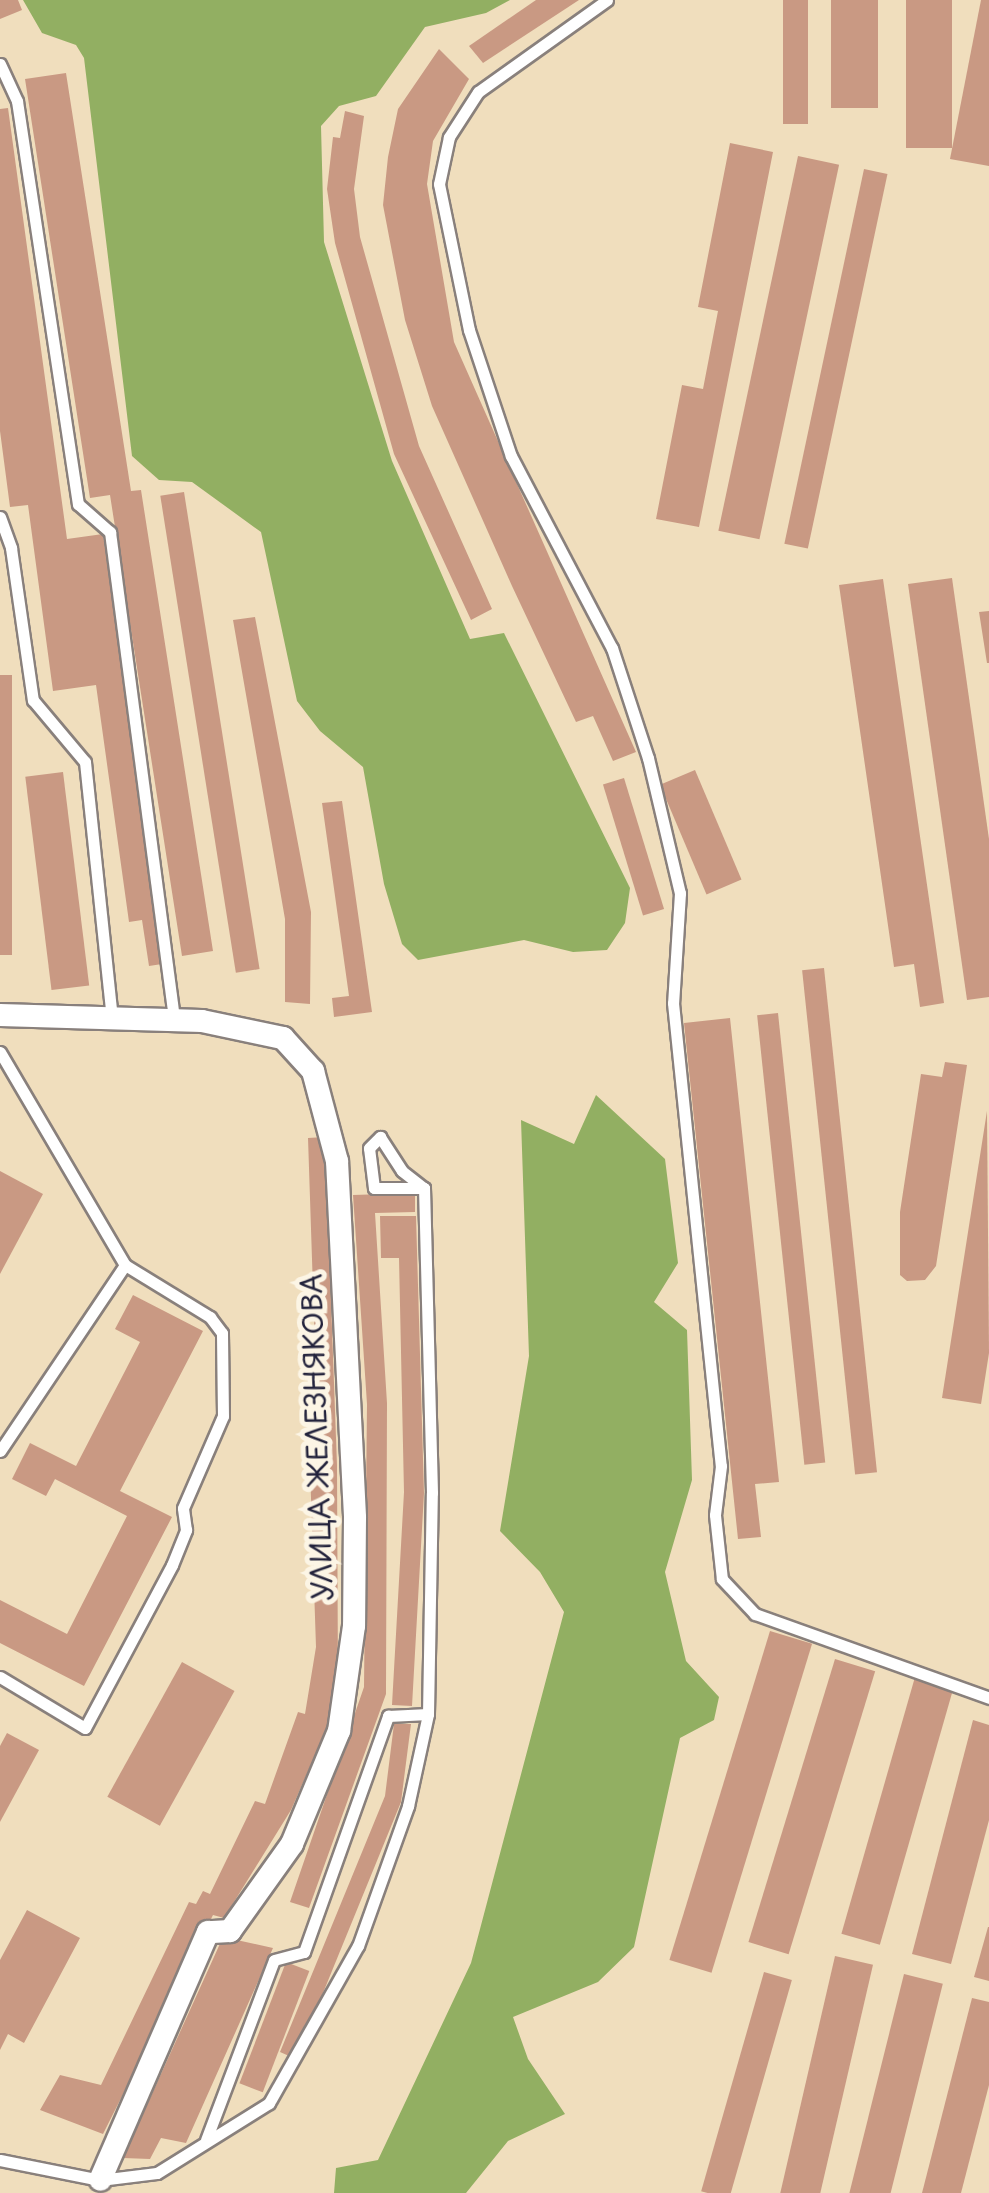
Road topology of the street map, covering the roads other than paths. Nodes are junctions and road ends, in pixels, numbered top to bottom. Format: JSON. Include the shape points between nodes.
{"nodes":[{"id":1,"x":607,"y":0,"type":"edge"},
{"id":2,"x":0,"y":64,"type":"edge"},
{"id":3,"x":0,"y":517,"type":"edge"},
{"id":4,"x":0,"y":1015,"type":"edge"},
{"id":5,"x":112,"y":1016,"type":"junction"},
{"id":6,"x":174,"y":1020,"type":"junction"},
{"id":7,"x":0,"y":1052,"type":"edge"},
{"id":8,"x":424,"y":1188,"type":"junction"},
{"id":9,"x":124,"y":1266,"type":"junction"},
{"id":10,"x":0,"y":1450,"type":"edge"},
{"id":11,"x":0,"y":1678,"type":"edge"},
{"id":12,"x":989,"y":1698,"type":"edge"},
{"id":13,"x":428,"y":1714,"type":"junction"},
{"id":14,"x":206,"y":2140,"type":"junction"},
{"id":15,"x":0,"y":2160,"type":"edge"},
{"id":16,"x":100,"y":2180,"type":"junction"}],
"edges":[{"from":1,"to":12,"type":"lane","via":[[478,92],[449,137],[439,184],[469,330],[511,456],[612,648],[648,758],[680,893],[673,1002],[721,1466],[715,1516],[722,1579],[755,1614]]},
{"from":2,"to":6,"type":"lane","via":[[17,101],[78,504],[110,532]]},
{"from":3,"to":5,"type":"lane","via":[[11,548],[33,700],[85,762]]},
{"from":4,"to":5,"type":"street","name":"УЛИЦА ЖЕЛЕЗНЯКОВА"},
{"from":5,"to":6,"type":"street","name":"УЛИЦА ЖЕЛЕЗНЯКОВА"},
{"from":6,"to":16,"type":"street","name":"УЛИЦА ЖЕЛЕЗНЯКОВА","via":[[260,1028],[298,1050],[313,1071],[336,1161],[355,1518],[354,1626],[339,1731],[292,1844],[230,1930],[208,1932]]},
{"from":7,"to":9,"type":"lane"},
{"from":8,"to":8,"type":"lane","via":[[374,1188],[369,1148],[380,1137],[402,1171]]},
{"from":8,"to":13,"type":"lane","via":[[432,1493]]},
{"from":9,"to":10,"type":"lane"},
{"from":9,"to":11,"type":"lane","via":[[210,1317],[222,1333],[222,1416],[183,1508],[186,1530],[172,1565],[85,1728]]},
{"from":13,"to":14,"type":"lane","via":[[408,1806],[358,1946],[269,2103]]},
{"from":13,"to":14,"type":"lane","via":[[388,1716],[304,1952],[274,1960]]},
{"from":14,"to":16,"type":"lane","via":[[158,2172]]},
{"from":15,"to":16,"type":"lane"}]}
